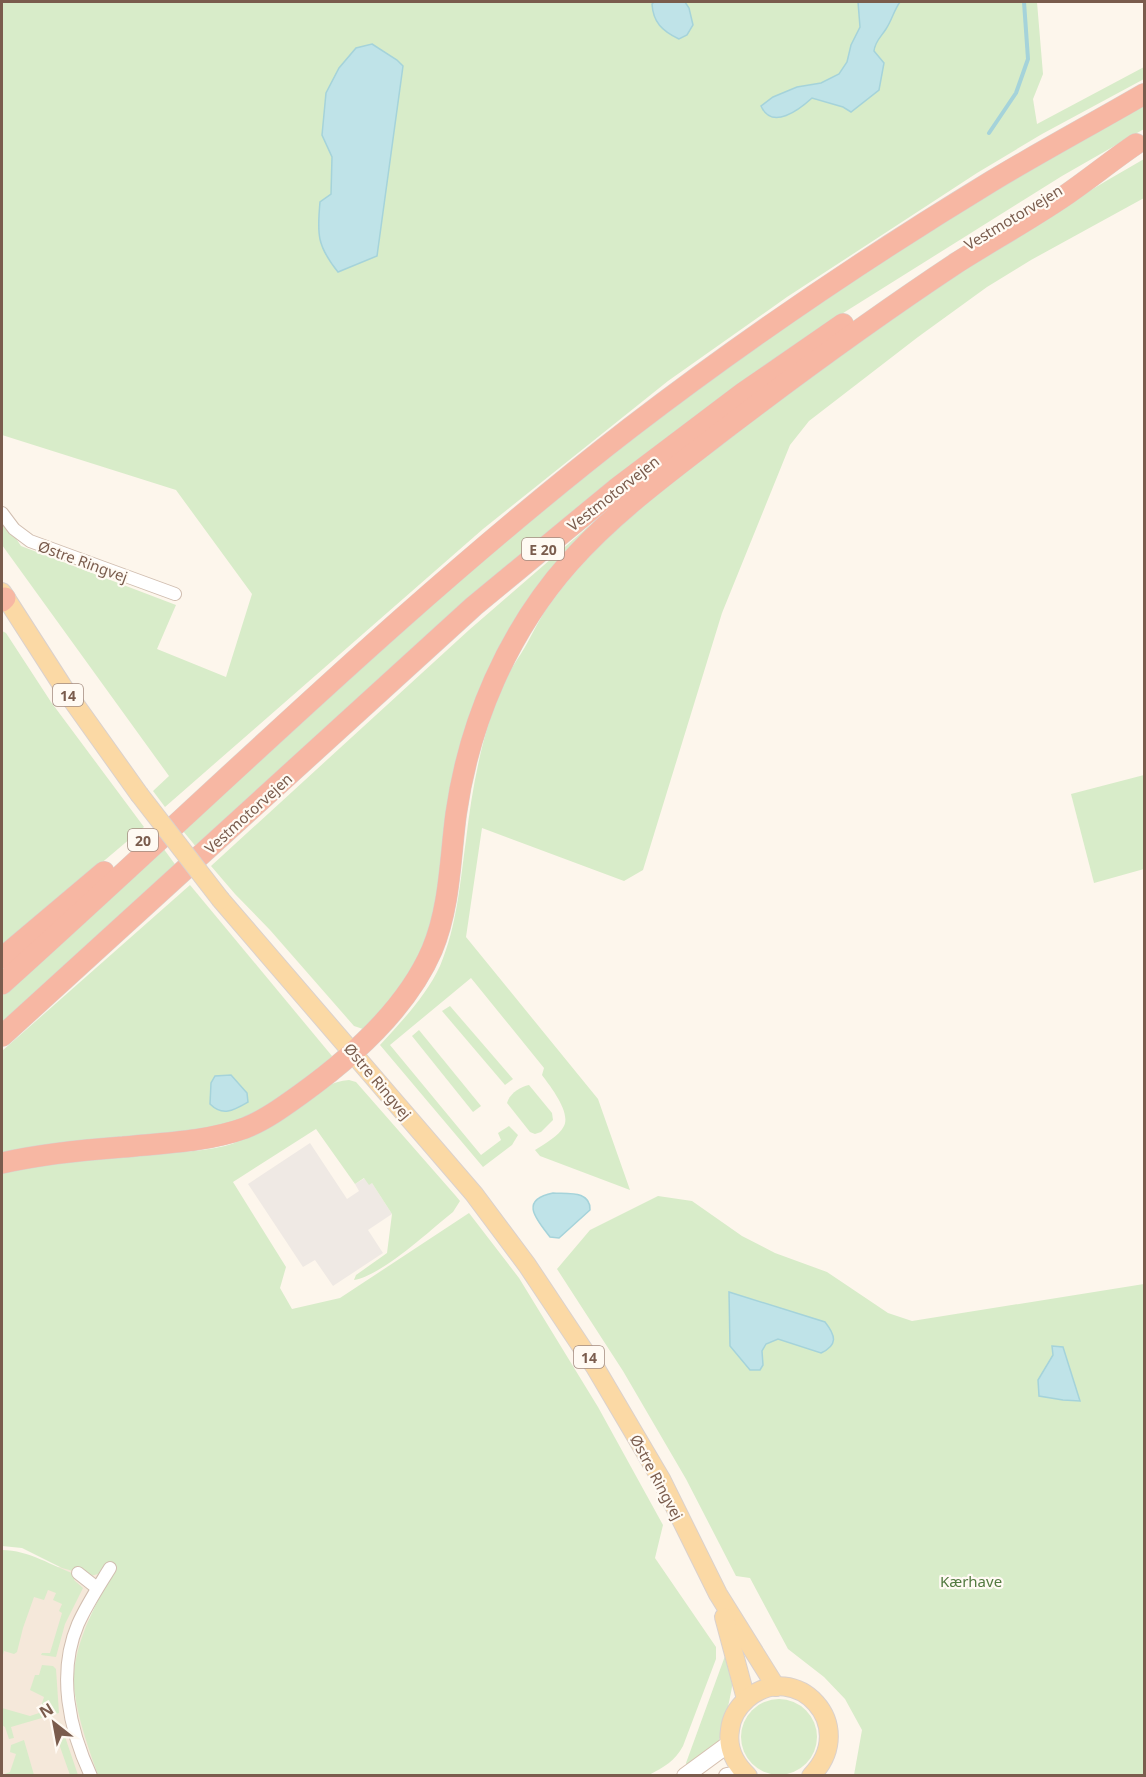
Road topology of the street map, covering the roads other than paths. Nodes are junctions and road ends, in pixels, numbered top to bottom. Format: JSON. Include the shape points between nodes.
{"nodes":[{"id":1,"x":1144,"y":94,"type":"edge"},
{"id":2,"x":1140,"y":141,"type":"edge"},
{"id":3,"x":2,"y":513,"type":"edge"},
{"id":4,"x":175,"y":594,"type":"dead end"},
{"id":5,"x":3,"y":597,"type":"edge"},
{"id":6,"x":286,"y":724,"type":"junction"},
{"id":7,"x":2,"y":958,"type":"edge"},
{"id":8,"x":2,"y":984,"type":"edge"},
{"id":9,"x":2,"y":1036,"type":"edge"},
{"id":10,"x":353,"y":1052,"type":"junction"},
{"id":11,"x":2,"y":1163,"type":"edge"},
{"id":12,"x":110,"y":1568,"type":"dead end"},
{"id":13,"x":78,"y":1573,"type":"dead end"},
{"id":14,"x":98,"y":1588,"type":"junction"},
{"id":15,"x":718,"y":1594,"type":"junction"},
{"id":16,"x":776,"y":1687,"type":"junction"},
{"id":17,"x":746,"y":1699,"type":"junction"},
{"id":18,"x":730,"y":1743,"type":"junction"},
{"id":19,"x":747,"y":1775,"type":"edge"},
{"id":20,"x":811,"y":1775,"type":"edge"},
{"id":21,"x":91,"y":1776,"type":"edge"},
{"id":22,"x":686,"y":1776,"type":"edge"},
{"id":23,"x":727,"y":1776,"type":"edge"}],
"edges":[{"from":1,"to":6,"type":"highway","number":"E 20","via":[[994,180],[740,347],[630,428],[519,518],[373,643]]},
{"from":2,"to":9,"type":"highway","name":"Vestmotorvejen","number":"E 20","via":[[904,282],[743,393],[616,489],[474,606]]},
{"from":2,"to":10,"type":"highway","number":"E 20","via":[[788,381],[626,507],[567,565],[517,635],[482,712],[464,770],[448,892],[432,950],[402,1001]]},
{"from":3,"to":4,"type":"street","name":"Østre Ringvej","via":[[30,541]]},
{"from":5,"to":10,"type":"main road","name":"Østre Ringvej","number":"14","bridge":true,"via":[[139,794],[221,900]]},
{"from":6,"to":7,"type":"highway","number":"20"},
{"from":6,"to":8,"type":"highway","number":"E 20"},
{"from":10,"to":11,"type":"highway","via":[[289,1103],[250,1126],[190,1141],[55,1153]]},
{"from":10,"to":15,"type":"main road","name":"Østre Ringvej","number":"14","via":[[474,1194],[527,1265],[595,1366],[655,1469]]},
{"from":12,"to":14,"type":"street"},
{"from":13,"to":14,"type":"street"},
{"from":14,"to":21,"type":"street","via":[[70,1648],[67,1681],[74,1729]]},
{"from":15,"to":16,"type":"main road","name":"Østre Ringvej","number":"14"},
{"from":15,"to":17,"type":"main road","name":"Østre Ringvej","number":"14"},
{"from":16,"to":17,"type":"main road"},
{"from":16,"to":20,"type":"main road","via":[[803,1693],[818,1705],[827,1721],[827,1750]]},
{"from":17,"to":18,"type":"main road","via":[[733,1719]]},
{"from":18,"to":19,"type":"main road","via":[[735,1760]]},
{"from":18,"to":22,"type":"street"},
{"from":19,"to":23,"type":"street"}]}
